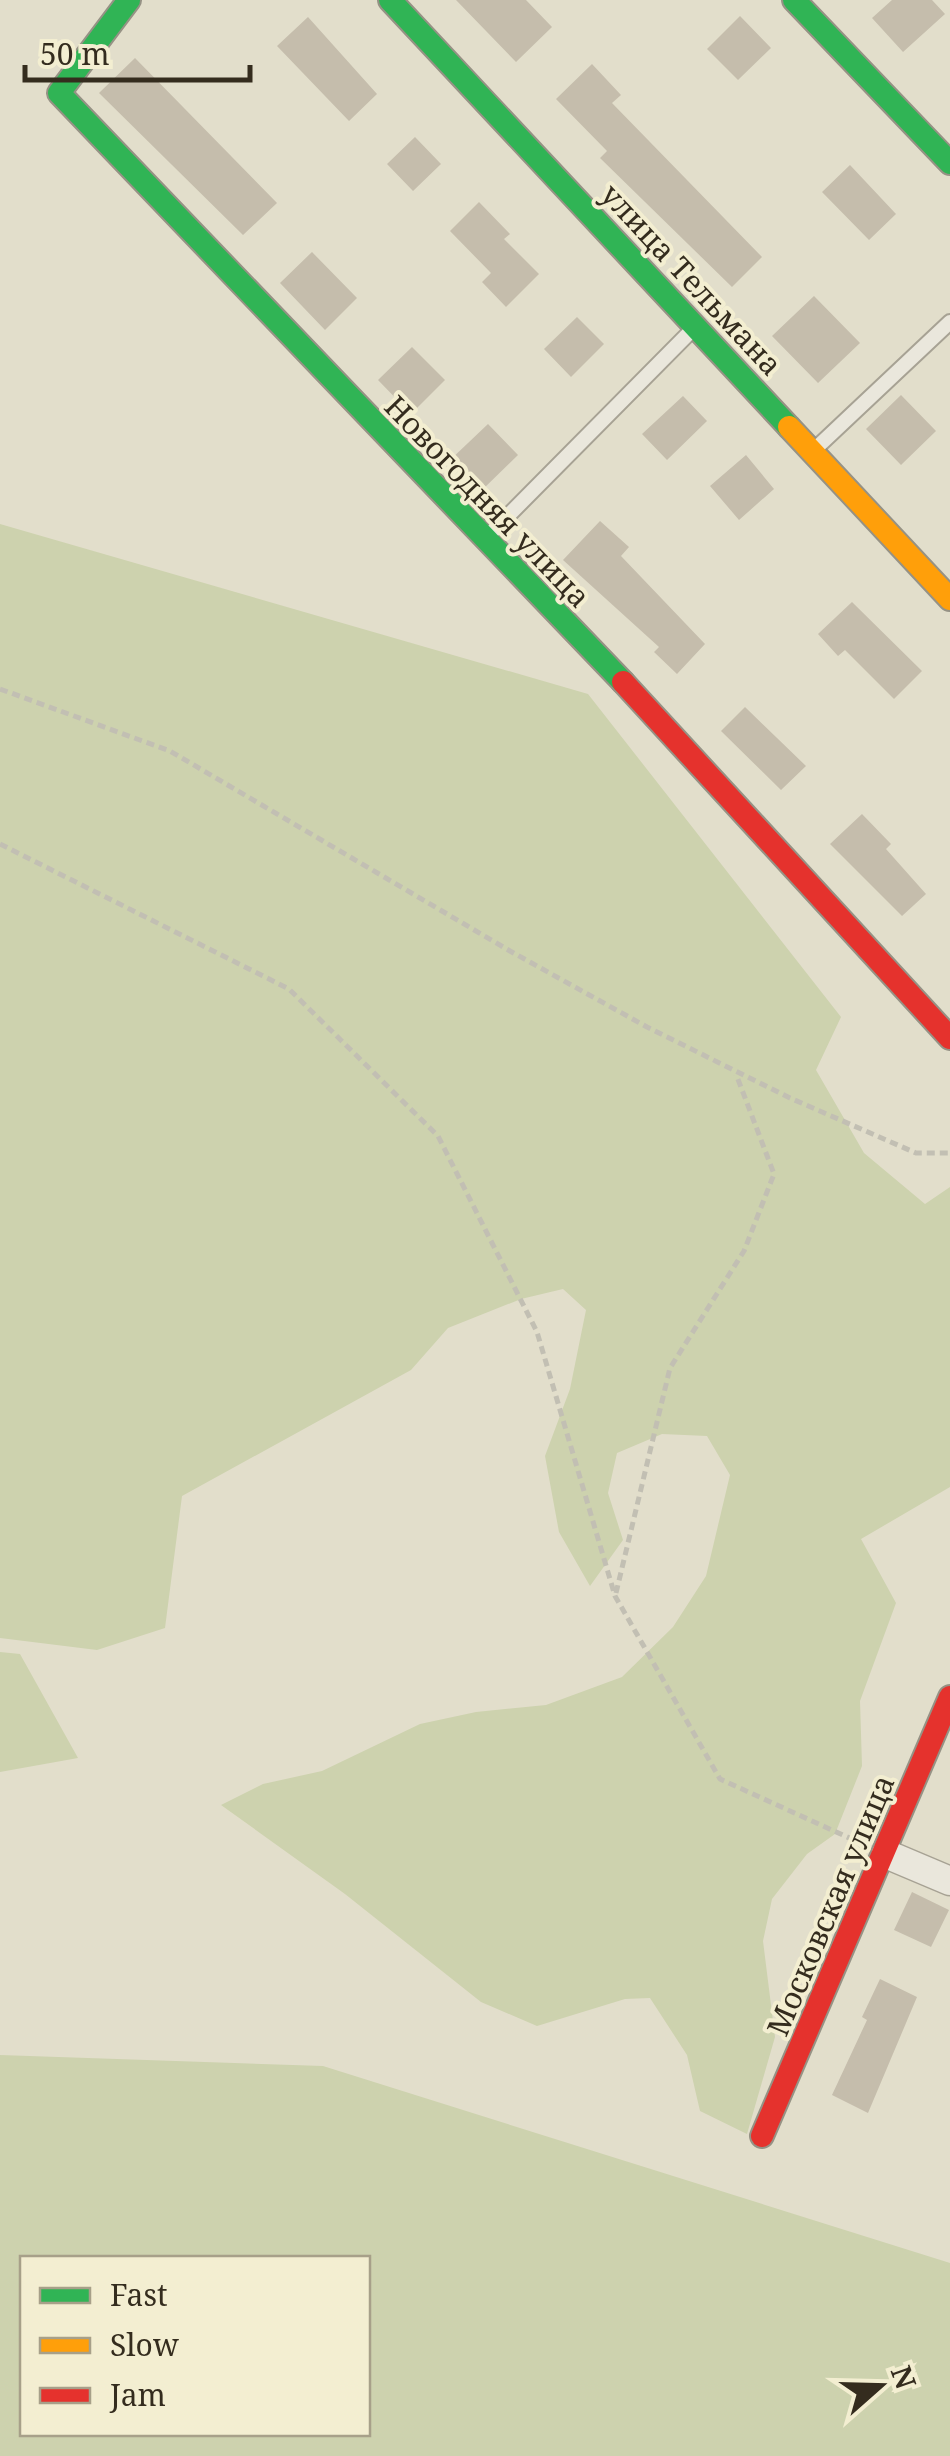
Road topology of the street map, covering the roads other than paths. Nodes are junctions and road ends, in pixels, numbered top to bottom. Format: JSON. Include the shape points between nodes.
{"nodes":[{"id":1,"x":128,"y":0,"type":"edge"},
{"id":2,"x":390,"y":0,"type":"edge"},
{"id":3,"x":794,"y":0,"type":"edge"},
{"id":4,"x":950,"y":163,"type":"edge"},
{"id":5,"x":950,"y":322,"type":"edge"},
{"id":6,"x":695,"y":327,"type":"junction"},
{"id":7,"x":812,"y":452,"type":"junction"},
{"id":8,"x":484,"y":540,"type":"junction"},
{"id":9,"x":950,"y":599,"type":"edge"},
{"id":10,"x":950,"y":1038,"type":"edge"},
{"id":11,"x":950,"y":1697,"type":"edge"},
{"id":12,"x":886,"y":1854,"type":"junction"},
{"id":13,"x":950,"y":1881,"type":"edge"},
{"id":14,"x":762,"y":2136,"type":"dead end"}],
"edges":[{"from":1,"to":8,"type":"street","name":"Новогодняя улица","via":[[59,92]]},
{"from":2,"to":6,"type":"street","name":"улица Тельмана"},
{"from":3,"to":4,"type":"street"},
{"from":5,"to":7,"type":"lane"},
{"from":6,"to":7,"type":"street","name":"улица Тельмана"},
{"from":6,"to":8,"type":"lane"},
{"from":7,"to":9,"type":"street","name":"улица Тельмана"},
{"from":8,"to":10,"type":"street","name":"Новогодняя улица","via":[[660,720]]},
{"from":11,"to":12,"type":"street","name":"Московская улица"},
{"from":12,"to":13,"type":"street"},
{"from":12,"to":14,"type":"street","name":"Московская улица"}]}
